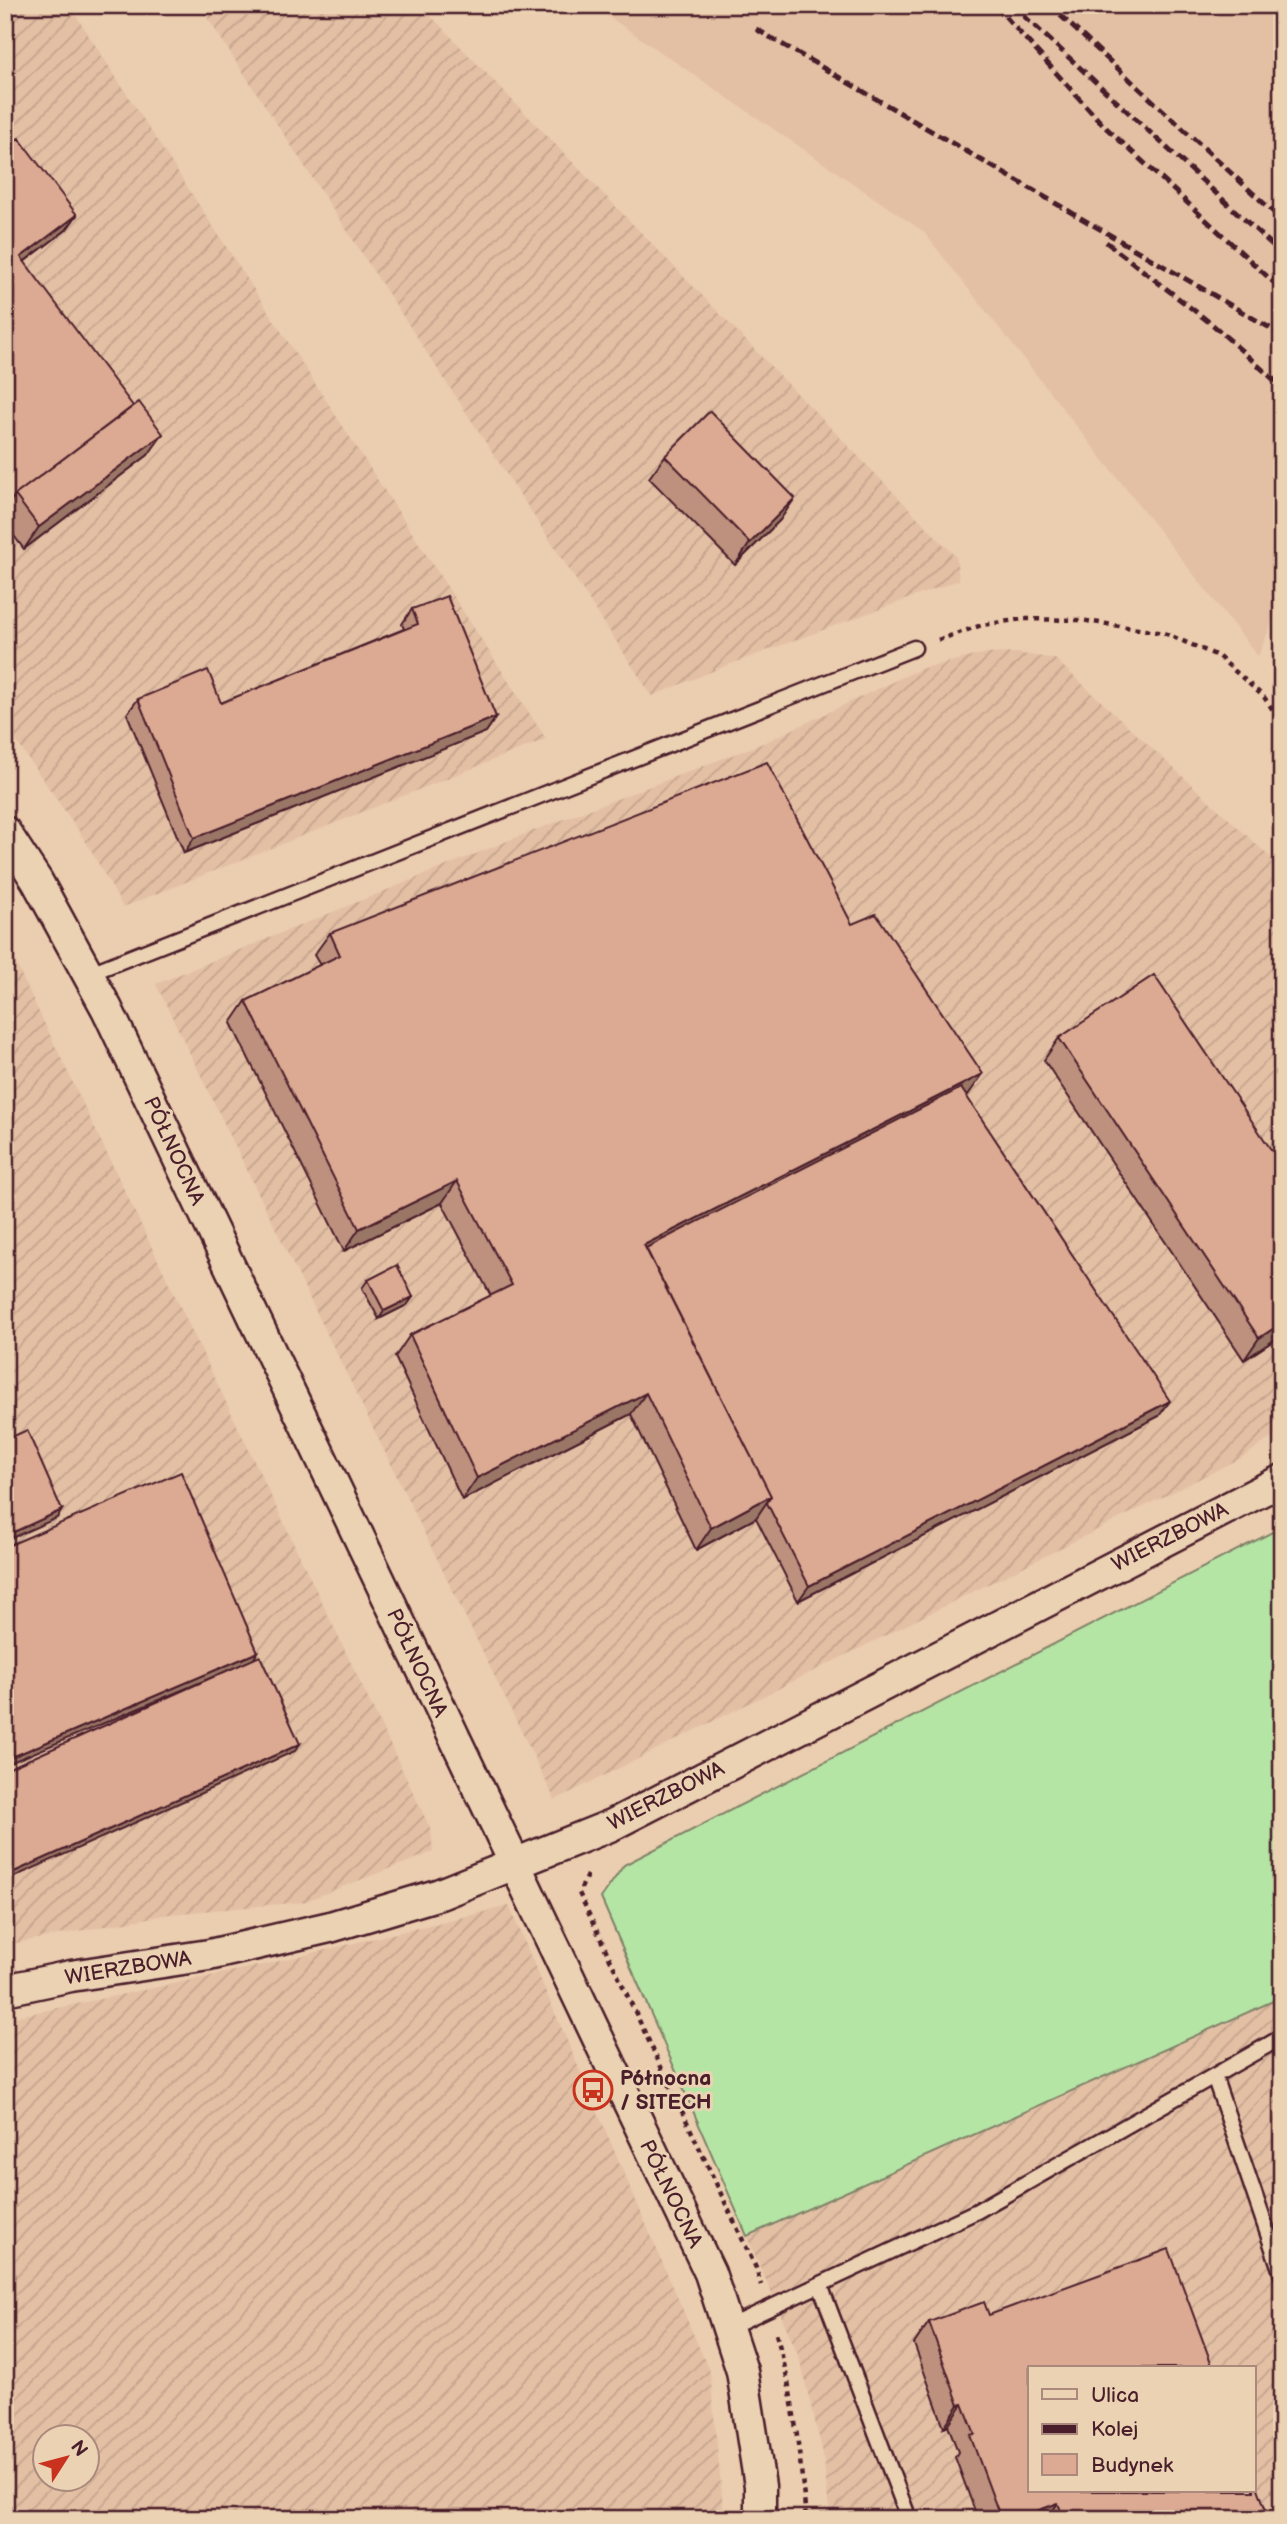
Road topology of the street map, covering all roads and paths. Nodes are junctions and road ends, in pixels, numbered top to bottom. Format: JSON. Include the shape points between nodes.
{"nodes":[{"id":1,"x":914,"y":648,"type":"joint"},
{"id":2,"x":1282,"y":723,"type":"edge"},
{"id":3,"x":5,"y":832,"type":"edge"},
{"id":4,"x":88,"y":974,"type":"junction"},
{"id":5,"x":1282,"y":1480,"type":"edge"},
{"id":6,"x":514,"y":1866,"type":"junction"},
{"id":7,"x":592,"y":1870,"type":"dead end"},
{"id":8,"x":5,"y":1990,"type":"edge"},
{"id":9,"x":1282,"y":2037,"type":"edge"},
{"id":10,"x":1214,"y":2076,"type":"junction"},
{"id":11,"x":1282,"y":2275,"type":"edge"},
{"id":12,"x":820,"y":2285,"type":"junction"},
{"id":13,"x":768,"y":2309,"type":"junction"},
{"id":14,"x":727,"y":2328,"type":"junction"},
{"id":15,"x":760,"y":2519,"type":"edge"},
{"id":16,"x":806,"y":2519,"type":"edge"},
{"id":17,"x":909,"y":2519,"type":"edge"}],
"edges":[{"from":1,"to":2,"type":"path","via":[[982,625],[1023,619],[1081,620],[1164,633],[1218,656],[1264,697]]},
{"from":1,"to":4,"type":"lane"},
{"from":3,"to":4,"type":"street","name":"PÓŁNOCNA"},
{"from":4,"to":6,"type":"street","name":"PÓŁNOCNA"},
{"from":5,"to":6,"type":"street","name":"WIERZBOWA","via":[[612,1825]]},
{"from":6,"to":8,"type":"street","name":"WIERZBOWA","via":[[330,1927],[209,1955]]},
{"from":6,"to":14,"type":"street","name":"PÓŁNOCNA","via":[[710,2273]]},
{"from":7,"to":13,"type":"path","via":[[579,1893],[756,2268]]},
{"from":9,"to":10,"type":"lane"},
{"from":10,"to":11,"type":"lane"},
{"from":10,"to":12,"type":"lane","via":[[977,2211]]},
{"from":12,"to":13,"type":"lane"},
{"from":12,"to":17,"type":"lane"},
{"from":13,"to":14,"type":"lane"},
{"from":13,"to":16,"type":"path","via":[[789,2384]]},
{"from":14,"to":15,"type":"street","name":"PÓŁNOCNA","via":[[742,2371],[760,2486]]}]}
